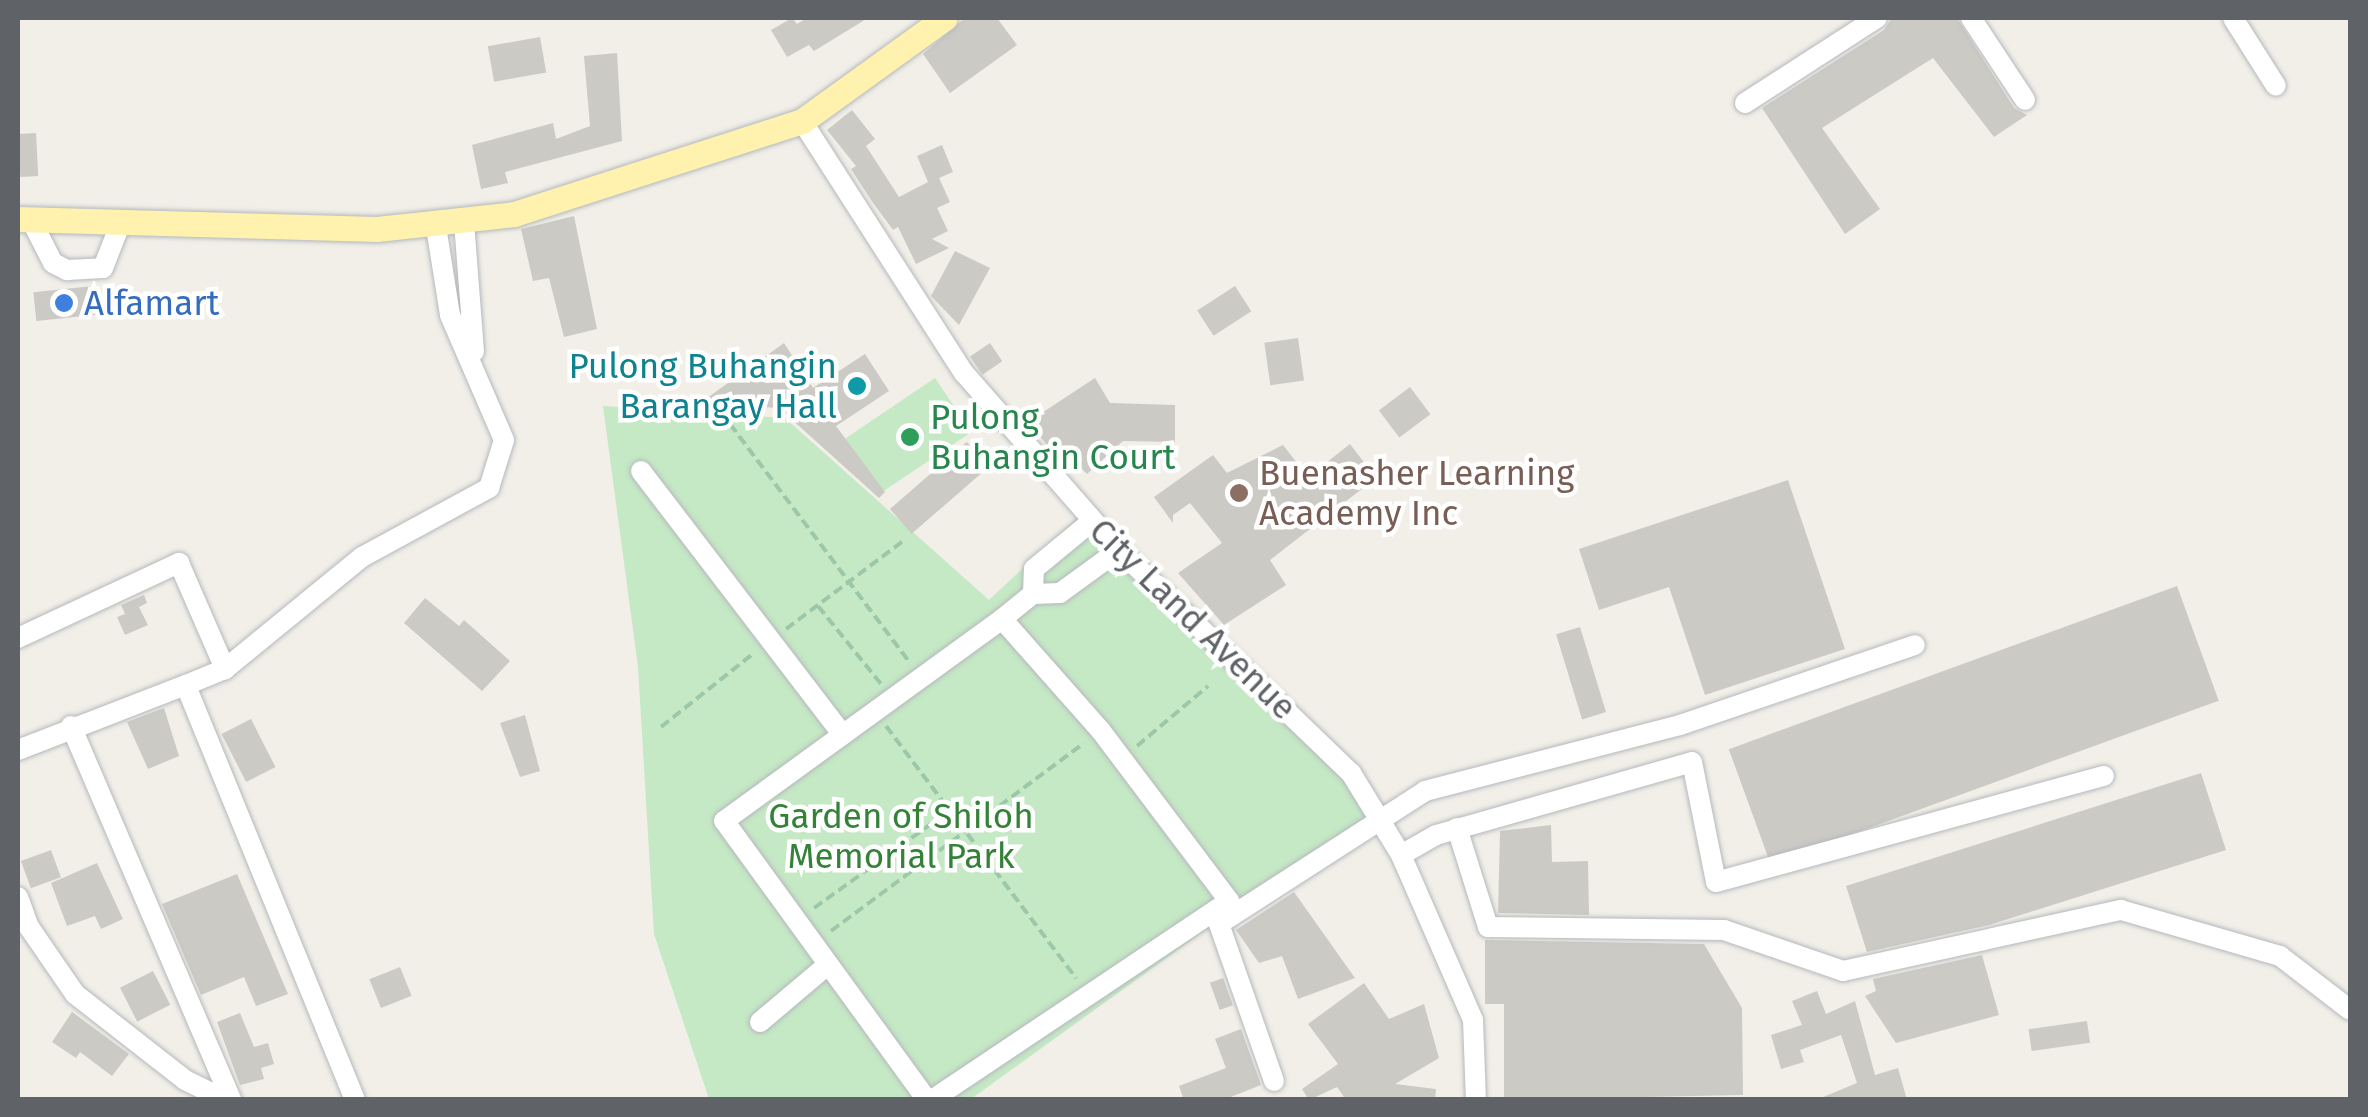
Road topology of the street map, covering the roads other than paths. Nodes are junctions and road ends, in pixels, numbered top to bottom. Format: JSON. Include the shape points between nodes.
{"nodes":[{"id":1,"x":945,"y":18,"type":"edge"},
{"id":2,"x":1877,"y":18,"type":"edge"},
{"id":3,"x":1970,"y":18,"type":"edge"},
{"id":4,"x":2232,"y":18,"type":"edge"},
{"id":5,"x":2276,"y":86,"type":"dead end"},
{"id":6,"x":2025,"y":100,"type":"dead end"},
{"id":7,"x":1744,"y":103,"type":"dead end"},
{"id":8,"x":802,"y":121,"type":"junction"},
{"id":9,"x":24,"y":219,"type":"edge"},
{"id":10,"x":121,"y":222,"type":"junction"},
{"id":11,"x":464,"y":222,"type":"junction"},
{"id":12,"x":436,"y":227,"type":"junction"},
{"id":13,"x":474,"y":359,"type":"junction"},
{"id":14,"x":640,"y":470,"type":"dead end"},
{"id":15,"x":1092,"y":522,"type":"junction"},
{"id":16,"x":1119,"y":550,"type":"junction"},
{"id":17,"x":1033,"y":594,"type":"junction"},
{"id":18,"x":1002,"y":619,"type":"junction"},
{"id":19,"x":18,"y":638,"type":"edge"},
{"id":20,"x":1915,"y":644,"type":"dead end"},
{"id":21,"x":225,"y":669,"type":"junction"},
{"id":22,"x":186,"y":685,"type":"junction"},
{"id":23,"x":71,"y":726,"type":"junction"},
{"id":24,"x":844,"y":735,"type":"junction"},
{"id":25,"x":18,"y":750,"type":"edge"},
{"id":26,"x":2104,"y":776,"type":"dead end"},
{"id":27,"x":1377,"y":817,"type":"junction"},
{"id":28,"x":1457,"y":828,"type":"junction"},
{"id":29,"x":1401,"y":855,"type":"junction"},
{"id":30,"x":18,"y":897,"type":"edge"},
{"id":31,"x":23,"y":929,"type":"edge"},
{"id":32,"x":826,"y":967,"type":"junction"},
{"id":33,"x":2350,"y":1010,"type":"edge"},
{"id":34,"x":760,"y":1022,"type":"dead end"},
{"id":35,"x":1274,"y":1081,"type":"dead end"},
{"id":36,"x":228,"y":1100,"type":"edge"},
{"id":37,"x":355,"y":1100,"type":"edge"},
{"id":38,"x":930,"y":1100,"type":"edge"},
{"id":39,"x":1476,"y":1100,"type":"edge"}],
"edges":[{"from":1,"to":8,"type":"main road"},
{"from":2,"to":7,"type":"street"},
{"from":3,"to":6,"type":"street"},
{"from":4,"to":5,"type":"street"},
{"from":8,"to":11,"type":"main road","via":[[514,214]]},
{"from":8,"to":15,"type":"street","name":"City Land Avenue","via":[[964,373]]},
{"from":9,"to":10,"type":"main road"},
{"from":9,"to":10,"type":"street","via":[[53,263],[67,270],[104,268]]},
{"from":10,"to":12,"type":"main road"},
{"from":11,"to":12,"type":"main road"},
{"from":11,"to":13,"type":"street"},
{"from":12,"to":13,"type":"street","via":[[450,315]]},
{"from":13,"to":21,"type":"street","via":[[504,440],[489,488],[362,557]]},
{"from":14,"to":24,"type":"street"},
{"from":15,"to":16,"type":"street","name":"City Land Avenue"},
{"from":15,"to":17,"type":"street","via":[[1034,568]]},
{"from":16,"to":17,"type":"street","via":[[1060,592]]},
{"from":16,"to":27,"type":"street","name":"City Land Avenue","via":[[1351,773]]},
{"from":17,"to":18,"type":"street"},
{"from":18,"to":24,"type":"street"},
{"from":18,"to":38,"type":"street","via":[[1101,731],[1229,901]]},
{"from":19,"to":21,"type":"street","via":[[179,563]]},
{"from":20,"to":27,"type":"street","via":[[1680,725],[1425,791]]},
{"from":21,"to":22,"type":"street"},
{"from":22,"to":23,"type":"street"},
{"from":22,"to":37,"type":"street"},
{"from":23,"to":25,"type":"street"},
{"from":23,"to":36,"type":"street"},
{"from":24,"to":32,"type":"street","via":[[724,821]]},
{"from":26,"to":28,"type":"street","via":[[1716,882],[1692,762]]},
{"from":27,"to":29,"type":"street","name":"City Land Avenue"},
{"from":27,"to":35,"type":"street","via":[[1219,924]]},
{"from":28,"to":29,"type":"street"},
{"from":28,"to":33,"type":"street","via":[[1488,927],[1724,930],[1844,971],[2120,910],[2280,956]]},
{"from":29,"to":39,"type":"street","name":"City Land Avenue","via":[[1474,1020]]},
{"from":30,"to":31,"type":"street"},
{"from":31,"to":36,"type":"street","via":[[75,994],[110,1025],[185,1080]]},
{"from":32,"to":34,"type":"street"},
{"from":32,"to":38,"type":"street"}]}
